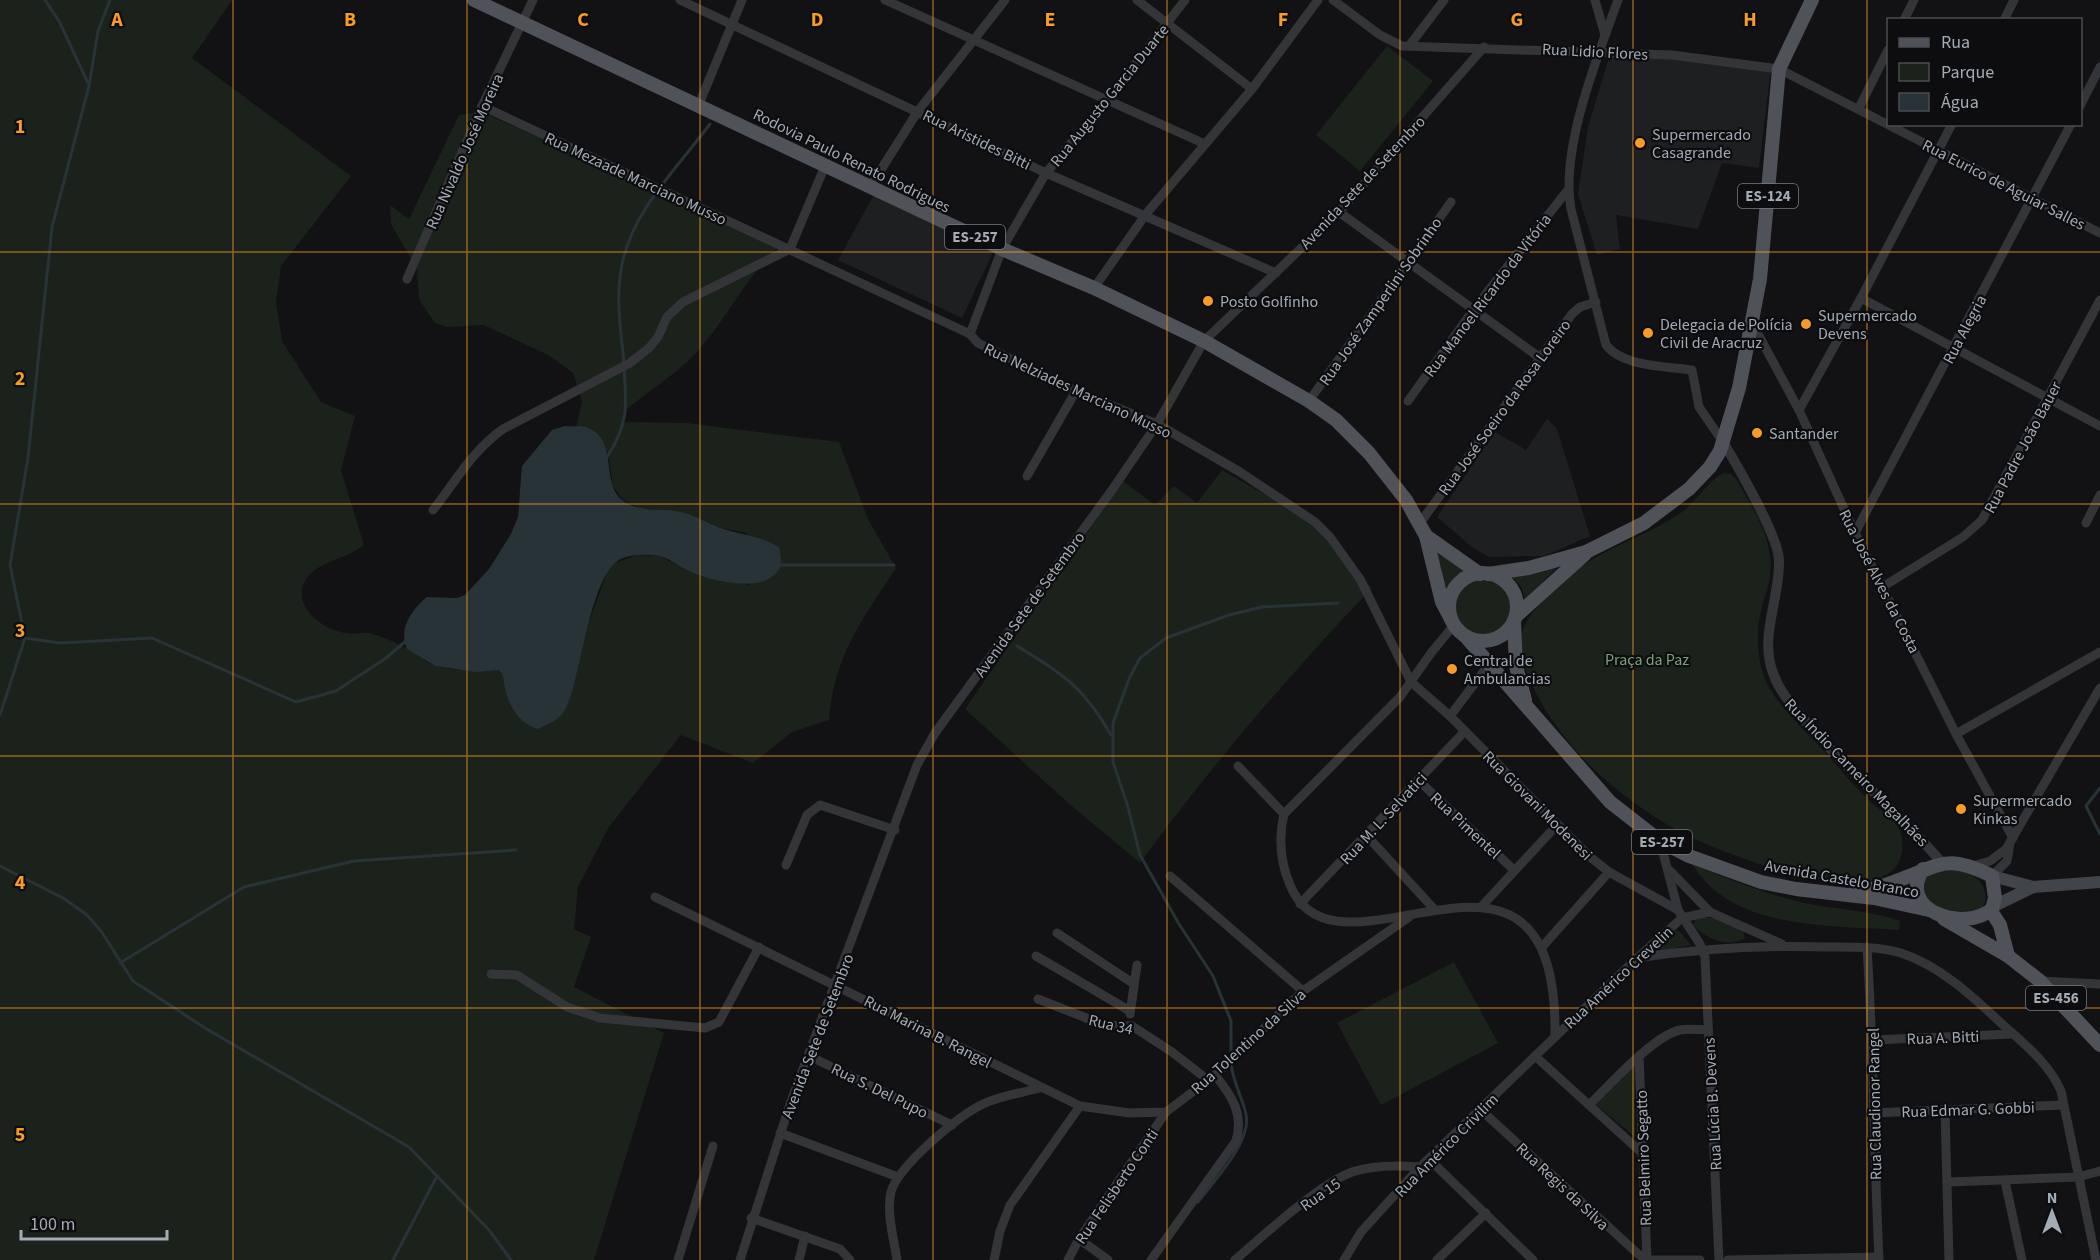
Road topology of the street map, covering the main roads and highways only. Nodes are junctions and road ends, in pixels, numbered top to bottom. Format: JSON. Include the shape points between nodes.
{"nodes":[{"id":1,"x":474,"y":0,"type":"edge"},
{"id":2,"x":1812,"y":0,"type":"edge"},
{"id":3,"x":1423,"y":530,"type":"junction"},
{"id":4,"x":1586,"y":552,"type":"junction"},
{"id":5,"x":1484,"y":574,"type":"junction"},
{"id":6,"x":1515,"y":619,"type":"junction"},
{"id":7,"x":1452,"y":622,"type":"junction"},
{"id":8,"x":1466,"y":637,"type":"junction"},
{"id":9,"x":1527,"y":705,"type":"junction"},
{"id":10,"x":1923,"y":869,"type":"junction"},
{"id":11,"x":1992,"y":876,"type":"junction"},
{"id":12,"x":2100,"y":882,"type":"edge"},
{"id":13,"x":2033,"y":887,"type":"junction"},
{"id":14,"x":1846,"y":895,"type":"junction"},
{"id":15,"x":1992,"y":908,"type":"junction"},
{"id":16,"x":1935,"y":913,"type":"junction"},
{"id":17,"x":2008,"y":956,"type":"junction"},
{"id":18,"x":2100,"y":1045,"type":"edge"}],
"edges":[{"from":1,"to":3,"type":"main road","name":"Rodovia Paulo Renato Rodrigues","number":"ES-257","via":[[1204,341],[1335,420],[1392,481]]},
{"from":2,"to":4,"type":"main road","number":"ES-124","via":[[1779,69],[1764,246],[1752,323],[1723,442],[1702,476],[1667,507]]},
{"from":3,"to":5,"type":"main road","number":"ES-257"},
{"from":3,"to":7,"type":"main road","number":"ES-257","via":[[1442,603]]},
{"from":4,"to":5,"type":"main road","number":"ES-124","via":[[1529,568]]},
{"from":4,"to":6,"type":"main road","number":"ES-124"},
{"from":5,"to":6,"type":"main road","via":[[1497,577],[1511,589]]},
{"from":5,"to":7,"type":"main road","via":[[1467,578],[1456,586],[1449,606]]},
{"from":6,"to":8,"type":"main road","via":[[1505,633],[1493,639]]},
{"from":6,"to":9,"type":"main road","name":"Avenida Castelo Branco","number":"ES-257","via":[[1516,666]]},
{"from":7,"to":8,"type":"main road"},
{"from":8,"to":9,"type":"main road","name":"Avenida Castelo Branco","number":"ES-257"},
{"from":9,"to":14,"type":"main road","name":"Avenida Castelo Branco","number":"ES-257","via":[[1610,802],[1660,841],[1752,879]]},
{"from":10,"to":11,"type":"main road","number":"ES-257","via":[[1942,863],[1972,866]]},
{"from":10,"to":14,"type":"main road","number":"ES-257"},
{"from":10,"to":16,"type":"main road","via":[[1917,879],[1917,891],[1922,903]]},
{"from":11,"to":13,"type":"main road","number":"ES-257"},
{"from":11,"to":15,"type":"main road"},
{"from":12,"to":13,"type":"main road","number":"ES-257"},
{"from":13,"to":15,"type":"main road","number":"ES-257"},
{"from":14,"to":16,"type":"main road","name":"Avenida Castelo Branco","number":"ES-257"},
{"from":15,"to":16,"type":"main road","number":"ES-257","via":[[1963,920]]},
{"from":15,"to":17,"type":"main road"},
{"from":16,"to":17,"type":"main road","name":"Avenida Castelo Branco"},
{"from":17,"to":18,"type":"main road","name":"Avenida Castelo Branco","number":"ES-456","via":[[2040,981]]}]}
